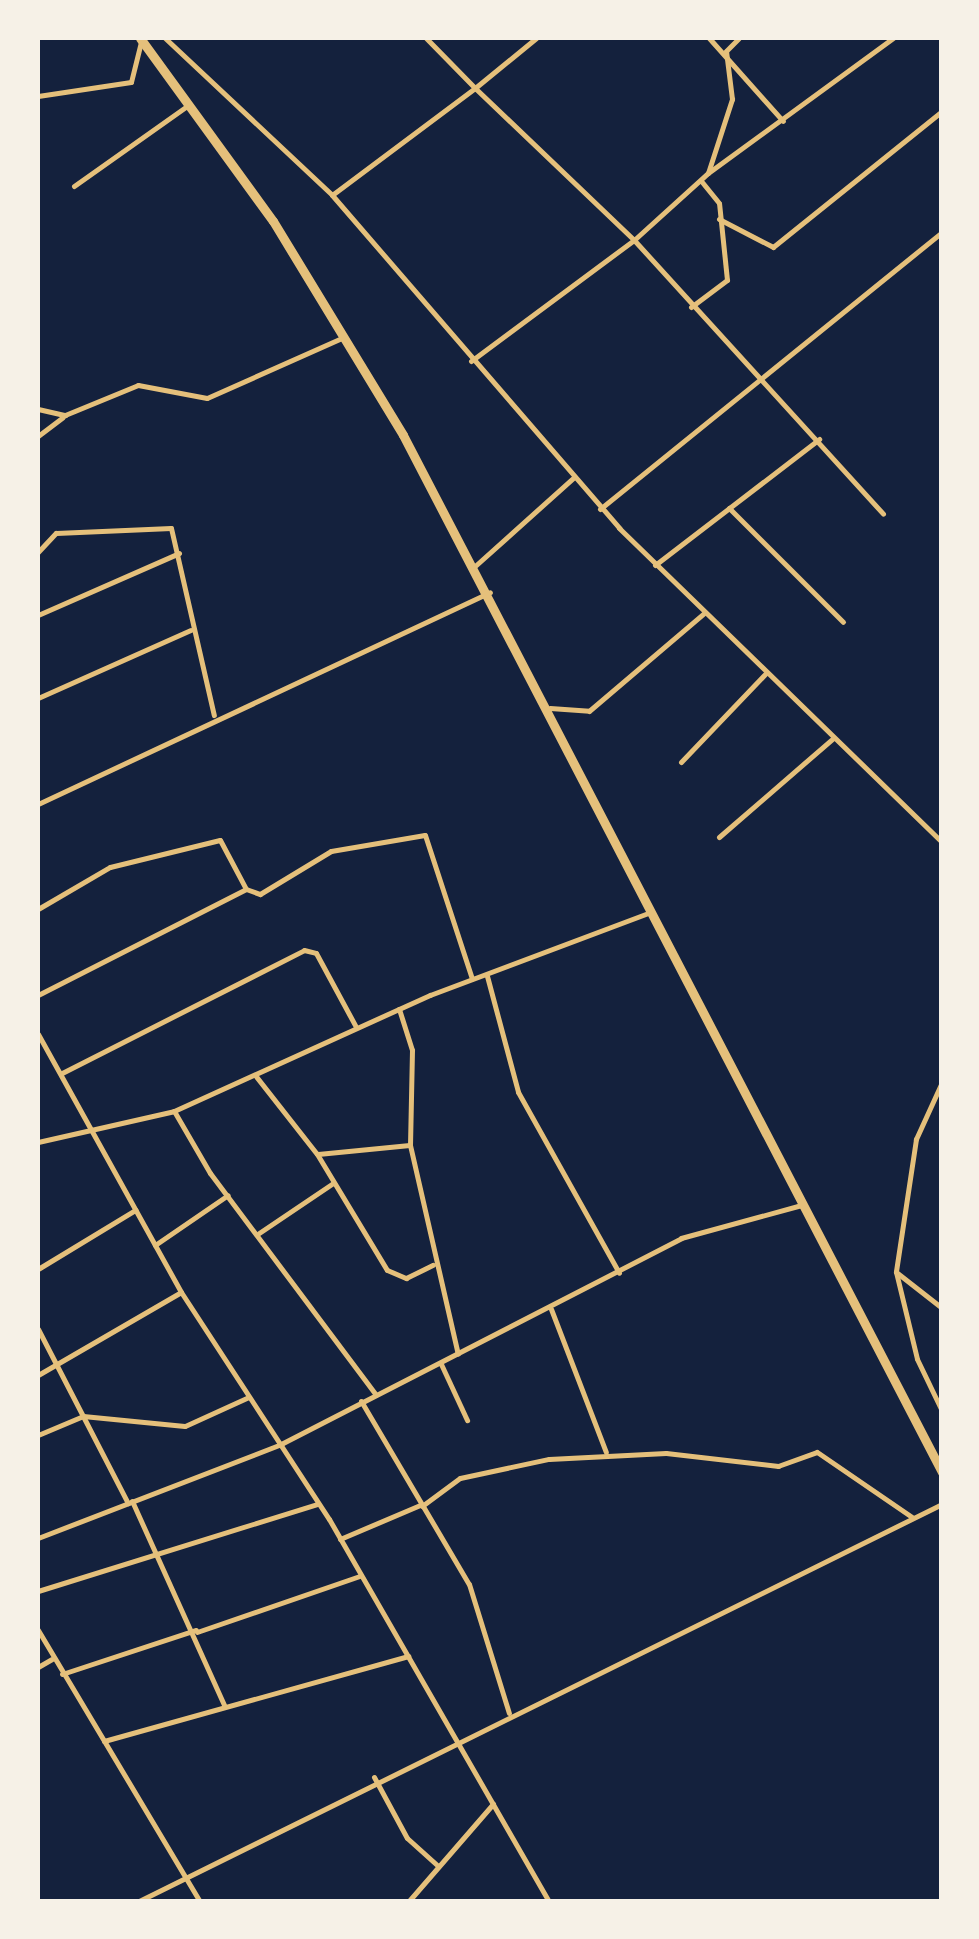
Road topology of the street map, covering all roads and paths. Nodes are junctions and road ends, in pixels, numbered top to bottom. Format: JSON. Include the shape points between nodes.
{"nodes":[{"id":1,"x":141,"y":38,"type":"edge"},
{"id":2,"x":165,"y":38,"type":"edge"},
{"id":3,"x":426,"y":38,"type":"edge"},
{"id":4,"x":536,"y":38,"type":"edge"},
{"id":5,"x":708,"y":38,"type":"edge"},
{"id":6,"x":739,"y":38,"type":"edge"},
{"id":7,"x":893,"y":38,"type":"edge"},
{"id":8,"x":726,"y":51,"type":"junction"},
{"id":9,"x":475,"y":88,"type":"junction"},
{"id":10,"x":38,"y":96,"type":"edge"},
{"id":11,"x":189,"y":104,"type":"junction"},
{"id":12,"x":942,"y":111,"type":"edge"},
{"id":13,"x":784,"y":121,"type":"junction"},
{"id":14,"x":708,"y":173,"type":"junction"},
{"id":15,"x":700,"y":181,"type":"junction"},
{"id":16,"x":74,"y":186,"type":"dead end"},
{"id":17,"x":332,"y":195,"type":"junction"},
{"id":18,"x":720,"y":219,"type":"junction"},
{"id":19,"x":942,"y":232,"type":"edge"},
{"id":20,"x":634,"y":240,"type":"junction"},
{"id":21,"x":691,"y":307,"type":"junction"},
{"id":22,"x":344,"y":337,"type":"junction"},
{"id":23,"x":471,"y":361,"type":"junction"},
{"id":24,"x":761,"y":374,"type":"junction"},
{"id":25,"x":38,"y":409,"type":"edge"},
{"id":26,"x":65,"y":415,"type":"junction"},
{"id":27,"x":38,"y":436,"type":"edge"},
{"id":28,"x":819,"y":440,"type":"junction"},
{"id":29,"x":573,"y":478,"type":"junction"},
{"id":30,"x":729,"y":508,"type":"junction"},
{"id":31,"x":600,"y":509,"type":"junction"},
{"id":32,"x":883,"y":514,"type":"dead end"},
{"id":33,"x":38,"y":552,"type":"edge"},
{"id":34,"x":179,"y":553,"type":"junction"},
{"id":35,"x":655,"y":565,"type":"junction"},
{"id":36,"x":475,"y":566,"type":"junction"},
{"id":37,"x":490,"y":592,"type":"junction"},
{"id":38,"x":704,"y":613,"type":"junction"},
{"id":39,"x":38,"y":615,"type":"edge"},
{"id":40,"x":843,"y":622,"type":"dead end"},
{"id":41,"x":191,"y":630,"type":"junction"},
{"id":42,"x":765,"y":674,"type":"junction"},
{"id":43,"x":38,"y":698,"type":"edge"},
{"id":44,"x":550,"y":708,"type":"junction"},
{"id":45,"x":214,"y":714,"type":"junction"},
{"id":46,"x":832,"y":739,"type":"junction"},
{"id":47,"x":681,"y":762,"type":"dead end"},
{"id":48,"x":38,"y":804,"type":"edge"},
{"id":49,"x":719,"y":838,"type":"dead end"},
{"id":50,"x":942,"y":842,"type":"edge"},
{"id":51,"x":246,"y":889,"type":"junction"},
{"id":52,"x":38,"y":909,"type":"edge"},
{"id":53,"x":651,"y":912,"type":"junction"},
{"id":54,"x":487,"y":975,"type":"junction"},
{"id":55,"x":473,"y":980,"type":"junction"},
{"id":56,"x":38,"y":995,"type":"edge"},
{"id":57,"x":398,"y":1008,"type":"junction"},
{"id":58,"x":356,"y":1027,"type":"junction"},
{"id":59,"x":38,"y":1034,"type":"edge"},
{"id":60,"x":62,"y":1073,"type":"junction"},
{"id":61,"x":255,"y":1075,"type":"junction"},
{"id":62,"x":942,"y":1082,"type":"edge"},
{"id":63,"x":174,"y":1111,"type":"junction"},
{"id":64,"x":99,"y":1135,"type":"junction"},
{"id":65,"x":38,"y":1142,"type":"edge"},
{"id":66,"x":410,"y":1145,"type":"junction"},
{"id":67,"x":318,"y":1154,"type":"junction"},
{"id":68,"x":333,"y":1183,"type":"junction"},
{"id":69,"x":228,"y":1196,"type":"junction"},
{"id":70,"x":802,"y":1205,"type":"junction"},
{"id":71,"x":135,"y":1210,"type":"junction"},
{"id":72,"x":259,"y":1233,"type":"junction"},
{"id":73,"x":155,"y":1244,"type":"junction"},
{"id":74,"x":433,"y":1265,"type":"junction"},
{"id":75,"x":38,"y":1269,"type":"edge"},
{"id":76,"x":896,"y":1272,"type":"junction"},
{"id":77,"x":619,"y":1273,"type":"junction"},
{"id":78,"x":181,"y":1292,"type":"junction"},
{"id":79,"x":551,"y":1308,"type":"junction"},
{"id":80,"x":942,"y":1308,"type":"edge"},
{"id":81,"x":38,"y":1329,"type":"edge"},
{"id":82,"x":458,"y":1354,"type":"junction"},
{"id":83,"x":55,"y":1364,"type":"junction"},
{"id":84,"x":441,"y":1364,"type":"junction"},
{"id":85,"x":38,"y":1374,"type":"edge"},
{"id":86,"x":376,"y":1395,"type":"junction"},
{"id":87,"x":248,"y":1397,"type":"junction"},
{"id":88,"x":361,"y":1401,"type":"junction"},
{"id":89,"x":942,"y":1411,"type":"edge"},
{"id":90,"x":84,"y":1416,"type":"junction"},
{"id":91,"x":466,"y":1420,"type":"dead end"},
{"id":92,"x":38,"y":1434,"type":"edge"},
{"id":93,"x":281,"y":1444,"type":"junction"},
{"id":94,"x":606,"y":1452,"type":"junction"},
{"id":95,"x":942,"y":1472,"type":"edge"},
{"id":96,"x":130,"y":1502,"type":"junction"},
{"id":97,"x":318,"y":1504,"type":"junction"},
{"id":98,"x":942,"y":1504,"type":"edge"},
{"id":99,"x":422,"y":1505,"type":"junction"},
{"id":100,"x":912,"y":1517,"type":"junction"},
{"id":101,"x":38,"y":1538,"type":"edge"},
{"id":102,"x":340,"y":1540,"type":"junction"},
{"id":103,"x":160,"y":1555,"type":"junction"},
{"id":104,"x":360,"y":1576,"type":"junction"},
{"id":105,"x":38,"y":1591,"type":"edge"},
{"id":106,"x":38,"y":1630,"type":"edge"},
{"id":107,"x":196,"y":1631,"type":"junction"},
{"id":108,"x":408,"y":1656,"type":"junction"},
{"id":109,"x":52,"y":1659,"type":"junction"},
{"id":110,"x":38,"y":1666,"type":"edge"},
{"id":111,"x":62,"y":1674,"type":"junction"},
{"id":112,"x":224,"y":1705,"type":"junction"},
{"id":113,"x":509,"y":1712,"type":"junction"},
{"id":114,"x":454,"y":1738,"type":"junction"},
{"id":115,"x":104,"y":1741,"type":"junction"},
{"id":116,"x":374,"y":1777,"type":"junction"},
{"id":117,"x":493,"y":1804,"type":"junction"},
{"id":118,"x":437,"y":1865,"type":"junction"},
{"id":119,"x":185,"y":1879,"type":"junction"},
{"id":120,"x":137,"y":1902,"type":"edge"},
{"id":121,"x":200,"y":1902,"type":"edge"},
{"id":122,"x":408,"y":1902,"type":"edge"},
{"id":123,"x":549,"y":1902,"type":"edge"}],
"edges":[{"from":1,"to":10,"type":"street","via":[[131,82]]},
{"from":1,"to":11,"type":"highway"},
{"from":2,"to":17,"type":"street"},
{"from":3,"to":9,"type":"street"},
{"from":4,"to":9,"type":"street"},
{"from":5,"to":8,"type":"street"},
{"from":6,"to":8,"type":"street"},
{"from":7,"to":13,"type":"street"},
{"from":8,"to":13,"type":"street"},
{"from":8,"to":14,"type":"street","via":[[732,100]]},
{"from":9,"to":17,"type":"street"},
{"from":9,"to":20,"type":"street"},
{"from":11,"to":16,"type":"street"},
{"from":11,"to":22,"type":"highway"},
{"from":12,"to":18,"type":"street","via":[[773,247]]},
{"from":13,"to":14,"type":"street"},
{"from":14,"to":15,"type":"street"},
{"from":15,"to":18,"type":"street"},
{"from":15,"to":20,"type":"street"},
{"from":17,"to":23,"type":"street"},
{"from":18,"to":21,"type":"street","via":[[727,280]]},
{"from":19,"to":24,"type":"street"},
{"from":20,"to":21,"type":"street"},
{"from":20,"to":23,"type":"street"},
{"from":21,"to":24,"type":"street"},
{"from":22,"to":26,"type":"street","via":[[207,398],[130,385]]},
{"from":22,"to":36,"type":"highway"},
{"from":23,"to":29,"type":"street"},
{"from":24,"to":28,"type":"street"},
{"from":24,"to":31,"type":"street"},
{"from":25,"to":26,"type":"street"},
{"from":26,"to":27,"type":"street"},
{"from":28,"to":30,"type":"street"},
{"from":28,"to":32,"type":"street"},
{"from":29,"to":31,"type":"street"},
{"from":29,"to":36,"type":"street"},
{"from":30,"to":35,"type":"street"},
{"from":30,"to":40,"type":"street"},
{"from":31,"to":35,"type":"street"},
{"from":33,"to":34,"type":"street","via":[[56,533],[157,526],[171,528]]},
{"from":34,"to":39,"type":"street"},
{"from":34,"to":41,"type":"street"},
{"from":35,"to":38,"type":"street"},
{"from":36,"to":37,"type":"highway"},
{"from":37,"to":44,"type":"highway"},
{"from":37,"to":45,"type":"street"},
{"from":38,"to":42,"type":"street"},
{"from":38,"to":44,"type":"street","via":[[598,706]]},
{"from":41,"to":43,"type":"street"},
{"from":41,"to":45,"type":"street"},
{"from":42,"to":46,"type":"street"},
{"from":42,"to":47,"type":"street"},
{"from":44,"to":53,"type":"highway"},
{"from":45,"to":48,"type":"street"},
{"from":46,"to":49,"type":"street"},
{"from":46,"to":50,"type":"street"},
{"from":51,"to":52,"type":"street","via":[[220,840],[110,866]]},
{"from":51,"to":55,"type":"street","via":[[260,894],[349,845],[425,835]]},
{"from":51,"to":56,"type":"street"},
{"from":53,"to":54,"type":"street"},
{"from":53,"to":70,"type":"highway"},
{"from":54,"to":55,"type":"street"},
{"from":54,"to":77,"type":"street","via":[[518,1092]]},
{"from":55,"to":57,"type":"street"},
{"from":57,"to":58,"type":"street"},
{"from":57,"to":66,"type":"street","via":[[412,1050]]},
{"from":58,"to":60,"type":"street","via":[[316,953],[304,950]]},
{"from":58,"to":61,"type":"street"},
{"from":59,"to":60,"type":"street"},
{"from":60,"to":64,"type":"street"},
{"from":61,"to":63,"type":"street"},
{"from":61,"to":67,"type":"street"},
{"from":62,"to":76,"type":"street","via":[[916,1139]]},
{"from":63,"to":64,"type":"street"},
{"from":63,"to":69,"type":"street"},
{"from":64,"to":65,"type":"street"},
{"from":64,"to":71,"type":"street"},
{"from":66,"to":67,"type":"street"},
{"from":66,"to":74,"type":"street"},
{"from":67,"to":68,"type":"street"},
{"from":68,"to":72,"type":"street"},
{"from":68,"to":74,"type":"street","via":[[392,1274]]},
{"from":69,"to":72,"type":"street"},
{"from":69,"to":73,"type":"street"},
{"from":70,"to":77,"type":"street","via":[[699,1230]]},
{"from":70,"to":95,"type":"highway"},
{"from":71,"to":73,"type":"street"},
{"from":71,"to":75,"type":"street"},
{"from":72,"to":86,"type":"street"},
{"from":73,"to":78,"type":"street"},
{"from":74,"to":82,"type":"street"},
{"from":76,"to":80,"type":"street"},
{"from":76,"to":89,"type":"street"},
{"from":77,"to":79,"type":"street"},
{"from":78,"to":83,"type":"street"},
{"from":78,"to":87,"type":"street"},
{"from":79,"to":82,"type":"street"},
{"from":79,"to":94,"type":"street"},
{"from":81,"to":83,"type":"street"},
{"from":82,"to":84,"type":"street"},
{"from":83,"to":85,"type":"street"},
{"from":83,"to":90,"type":"street"},
{"from":84,"to":86,"type":"street"},
{"from":84,"to":91,"type":"street"},
{"from":86,"to":88,"type":"street"},
{"from":87,"to":90,"type":"street","via":[[185,1426]]},
{"from":87,"to":93,"type":"street"},
{"from":88,"to":93,"type":"street"},
{"from":88,"to":99,"type":"street"},
{"from":90,"to":92,"type":"street"},
{"from":90,"to":96,"type":"street"},
{"from":93,"to":96,"type":"street"},
{"from":93,"to":97,"type":"street"},
{"from":94,"to":99,"type":"street","via":[[470,1474]]},
{"from":94,"to":100,"type":"street","via":[[778,1466],[817,1452]]},
{"from":96,"to":101,"type":"street"},
{"from":96,"to":103,"type":"street"},
{"from":97,"to":102,"type":"street"},
{"from":97,"to":103,"type":"street"},
{"from":98,"to":100,"type":"street"},
{"from":99,"to":102,"type":"street"},
{"from":99,"to":113,"type":"street","via":[[469,1584]]},
{"from":100,"to":113,"type":"street","via":[[696,1630]]},
{"from":102,"to":104,"type":"street"},
{"from":103,"to":105,"type":"street"},
{"from":103,"to":107,"type":"street"},
{"from":104,"to":107,"type":"street"},
{"from":104,"to":108,"type":"street"},
{"from":106,"to":109,"type":"street"},
{"from":107,"to":111,"type":"street"},
{"from":107,"to":112,"type":"street"},
{"from":108,"to":112,"type":"street"},
{"from":108,"to":114,"type":"street"},
{"from":109,"to":110,"type":"street"},
{"from":109,"to":111,"type":"street"},
{"from":111,"to":115,"type":"street"},
{"from":112,"to":115,"type":"street"},
{"from":113,"to":114,"type":"street"},
{"from":114,"to":116,"type":"street"},
{"from":114,"to":117,"type":"street"},
{"from":115,"to":119,"type":"street"},
{"from":116,"to":118,"type":"street","via":[[407,1838]]},
{"from":116,"to":119,"type":"street"},
{"from":117,"to":118,"type":"street"},
{"from":117,"to":123,"type":"street"},
{"from":118,"to":122,"type":"street"},
{"from":119,"to":120,"type":"street"},
{"from":119,"to":121,"type":"street"}]}
